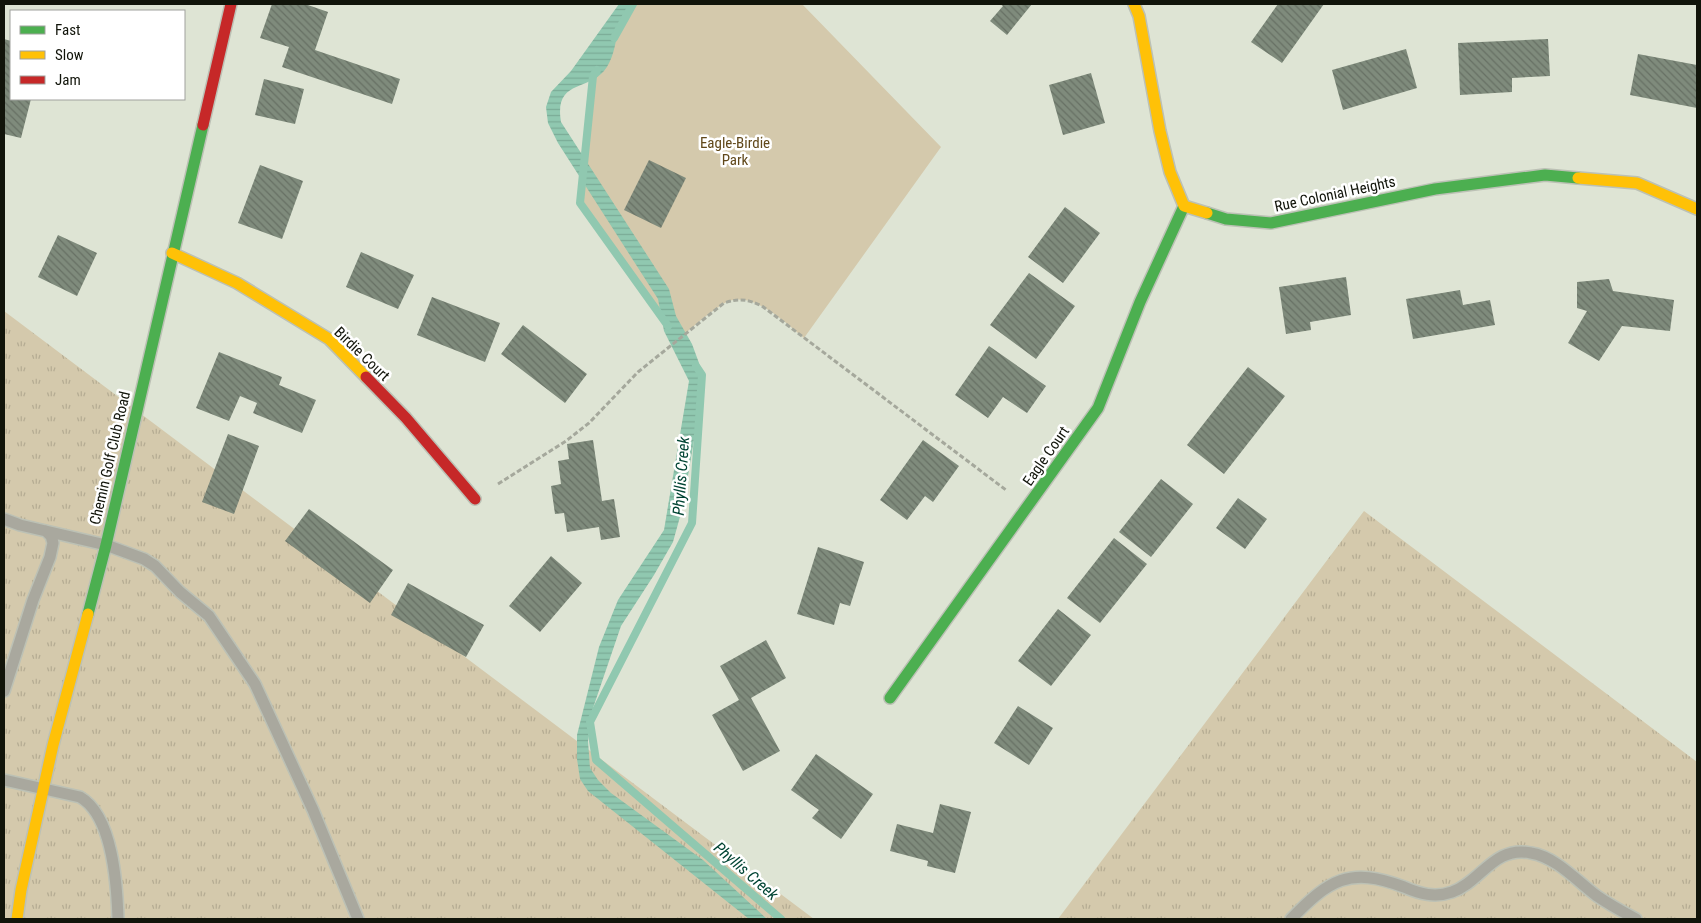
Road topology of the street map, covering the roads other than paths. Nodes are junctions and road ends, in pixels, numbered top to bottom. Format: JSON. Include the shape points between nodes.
{"nodes":[{"id":1,"x":231,"y":4,"type":"edge"},
{"id":2,"x":1134,"y":4,"type":"edge"},
{"id":3,"x":1184,"y":206,"type":"junction"},
{"id":4,"x":1697,"y":208,"type":"edge"},
{"id":5,"x":172,"y":252,"type":"junction"},
{"id":6,"x":475,"y":499,"type":"road end"},
{"id":7,"x":4,"y":519,"type":"edge"},
{"id":8,"x":46,"y":531,"type":"junction"},
{"id":9,"x":106,"y":545,"type":"junction"},
{"id":10,"x":4,"y":691,"type":"edge"},
{"id":11,"x":890,"y":698,"type":"dead end"},
{"id":12,"x":4,"y":780,"type":"edge"},
{"id":13,"x":43,"y":788,"type":"junction"},
{"id":14,"x":17,"y":919,"type":"edge"},
{"id":15,"x":118,"y":919,"type":"edge"},
{"id":16,"x":358,"y":919,"type":"edge"},
{"id":17,"x":1290,"y":919,"type":"edge"},
{"id":18,"x":1636,"y":919,"type":"edge"}],
"edges":[{"from":1,"to":5,"type":"street","name":"Chemin Golf Club Road"},
{"from":2,"to":3,"type":"street","via":[[1170,172]]},
{"from":3,"to":4,"type":"street","name":"Rue Colonial Heights","via":[[1226,219],[1270,223],[1435,189],[1545,176],[1637,184]]},
{"from":3,"to":11,"type":"street","name":"Eagle Court","via":[[1140,302],[1098,408]]},
{"from":5,"to":6,"type":"street","name":"Birdie Court","via":[[236,283],[329,339],[406,418]]},
{"from":5,"to":9,"type":"street","name":"Chemin Golf Club Road"},
{"from":7,"to":8,"type":"lane"},
{"from":8,"to":9,"type":"lane"},
{"from":8,"to":10,"type":"lane","via":[[53,543],[50,557]]},
{"from":9,"to":13,"type":"street","name":"Chemin Golf Club Road"},
{"from":9,"to":16,"type":"lane","via":[[155,566],[209,616],[255,684],[313,810]]},
{"from":12,"to":13,"type":"lane"},
{"from":13,"to":14,"type":"street","name":"Chemin Golf Club Road"},
{"from":13,"to":15,"type":"lane","via":[[80,796],[95,809],[115,865]]},
{"from":17,"to":18,"type":"lane","via":[[1319,892],[1349,878],[1382,879],[1417,893],[1442,895],[1454,892],[1507,853],[1517,852],[1541,855]]}]}
